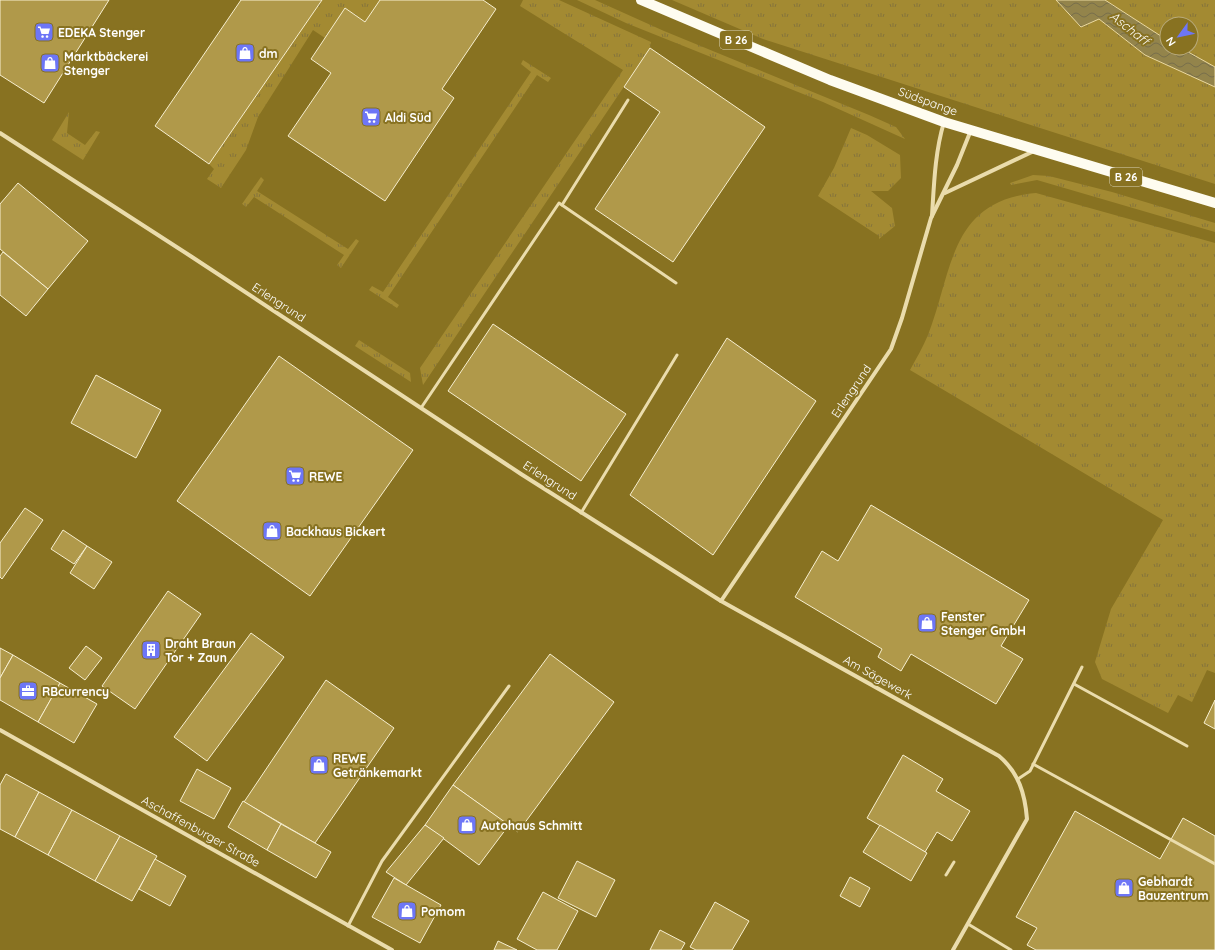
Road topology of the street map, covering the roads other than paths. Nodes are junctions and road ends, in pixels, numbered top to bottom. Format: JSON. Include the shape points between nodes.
{"nodes":[{"id":1,"x":640,"y":0,"type":"edge"},
{"id":2,"x":628,"y":100,"type":"dead end"},
{"id":3,"x":944,"y":122,"type":"junction"},
{"id":4,"x":971,"y":130,"type":"junction"},
{"id":5,"x":0,"y":133,"type":"edge"},
{"id":6,"x":1038,"y":150,"type":"junction"},
{"id":7,"x":944,"y":194,"type":"junction"},
{"id":8,"x":1215,"y":203,"type":"edge"},
{"id":9,"x":562,"y":205,"type":"junction"},
{"id":10,"x":932,"y":218,"type":"junction"},
{"id":11,"x":676,"y":283,"type":"dead end"},
{"id":12,"x":678,"y":355,"type":"dead end"},
{"id":13,"x":421,"y":408,"type":"junction"},
{"id":14,"x":581,"y":513,"type":"junction"},
{"id":15,"x":721,"y":601,"type":"junction"},
{"id":16,"x":1082,"y":667,"type":"dead end"},
{"id":17,"x":1074,"y":684,"type":"junction"},
{"id":18,"x":509,"y":686,"type":"dead end"},
{"id":19,"x":0,"y":730,"type":"edge"},
{"id":20,"x":1188,"y":746,"type":"dead end"},
{"id":21,"x":1034,"y":764,"type":"junction"},
{"id":22,"x":1018,"y":779,"type":"junction"},
{"id":23,"x":954,"y":862,"type":"dead end"},
{"id":24,"x":1215,"y":864,"type":"edge"},
{"id":25,"x":946,"y":875,"type":"dead end"},
{"id":26,"x":968,"y":924,"type":"junction"},
{"id":27,"x":348,"y":926,"type":"junction"},
{"id":28,"x":392,"y":950,"type":"edge"},
{"id":29,"x":953,"y":950,"type":"edge"},
{"id":30,"x":1011,"y":950,"type":"edge"}],
"edges":[{"from":1,"to":3,"type":"main road","name":"Südspange","number":"B 26","via":[[830,80]]},
{"from":2,"to":9,"type":"lane"},
{"from":3,"to":4,"type":"main road","name":"Südspange","number":"B 26"},
{"from":3,"to":10,"type":"street","name":"Erlengrund","via":[[936,158]]},
{"from":4,"to":6,"type":"main road","name":"Südspange","number":"B 26"},
{"from":4,"to":7,"type":"street","name":"Erlengrund"},
{"from":5,"to":13,"type":"street","name":"Erlengrund","via":[[192,256]]},
{"from":6,"to":7,"type":"street"},
{"from":6,"to":8,"type":"main road","name":"Südspange","number":"B 26"},
{"from":7,"to":10,"type":"street","name":"Erlengrund"},
{"from":9,"to":11,"type":"lane"},
{"from":9,"to":13,"type":"lane","via":[[559,203]]},
{"from":10,"to":15,"type":"street","name":"Erlengrund","via":[[891,349]]},
{"from":12,"to":14,"type":"lane"},
{"from":13,"to":14,"type":"street","name":"Erlengrund"},
{"from":14,"to":15,"type":"street","name":"Erlengrund"},
{"from":15,"to":22,"type":"street","name":"Am Sägewerk","via":[[999,756]]},
{"from":16,"to":17,"type":"lane"},
{"from":17,"to":20,"type":"lane"},
{"from":17,"to":21,"type":"lane"},
{"from":18,"to":27,"type":"lane","via":[[382,861]]},
{"from":19,"to":27,"type":"street","name":"Aschaffenburger Straße"},
{"from":21,"to":22,"type":"lane","via":[[1030,771]]},
{"from":21,"to":24,"type":"lane"},
{"from":22,"to":26,"type":"street","name":"Am Sägewerk","via":[[1026,798],[1027,819]]},
{"from":23,"to":25,"type":"lane"},
{"from":26,"to":29,"type":"street","name":"Am Sägewerk"},
{"from":26,"to":30,"type":"lane"},
{"from":27,"to":28,"type":"street","name":"Aschaffenburger Straße"}]}
